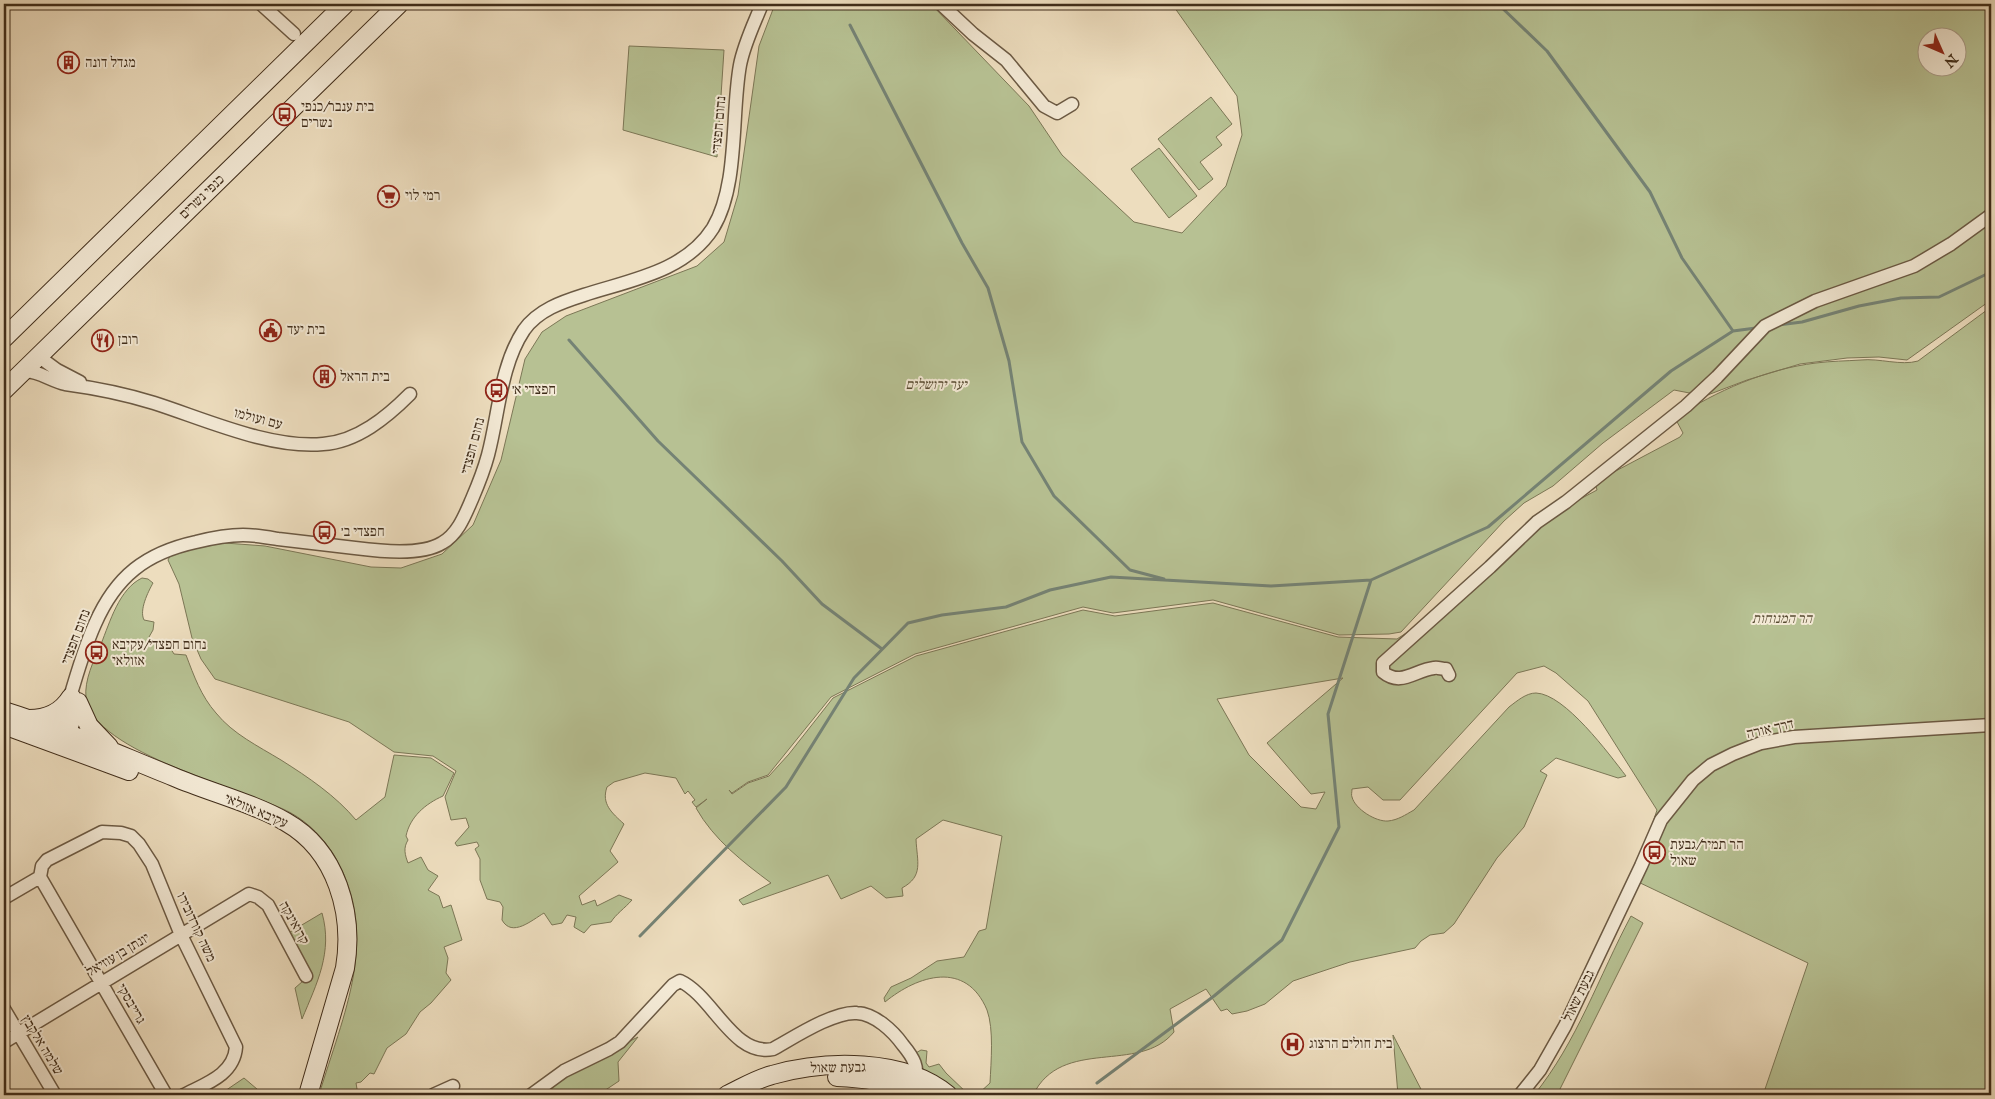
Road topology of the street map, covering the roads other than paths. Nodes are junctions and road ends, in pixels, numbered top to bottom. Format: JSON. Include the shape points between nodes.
{"nodes":[{"id":1,"x":261,"y":4,"type":"edge"},
{"id":2,"x":345,"y":4,"type":"edge"},
{"id":3,"x":399,"y":4,"type":"edge"},
{"id":4,"x":762,"y":4,"type":"edge"},
{"id":5,"x":941,"y":4,"type":"edge"},
{"id":6,"x":294,"y":34,"type":"dead end"},
{"id":7,"x":1072,"y":104,"type":"dead end"},
{"id":8,"x":1991,"y":215,"type":"edge"},
{"id":9,"x":4,"y":338,"type":"edge"},
{"id":10,"x":38,"y":356,"type":"junction"},
{"id":11,"x":22,"y":372,"type":"junction"},
{"id":12,"x":87,"y":386,"type":"junction"},
{"id":13,"x":4,"y":390,"type":"edge"},
{"id":14,"x":410,"y":394,"type":"dead end"},
{"id":15,"x":1449,"y":675,"type":"dead end"},
{"id":16,"x":74,"y":699,"type":"junction"},
{"id":17,"x":4,"y":711,"type":"edge"},
{"id":18,"x":26,"y":719,"type":"junction"},
{"id":19,"x":1991,"y":724,"type":"edge"},
{"id":20,"x":4,"y":725,"type":"edge"},
{"id":21,"x":64,"y":737,"type":"junction"},
{"id":22,"x":114,"y":752,"type":"junction"},
{"id":23,"x":40,"y":877,"type":"junction"},
{"id":24,"x":1629,"y":891,"type":"joint"},
{"id":25,"x":249,"y":894,"type":"joint"},
{"id":26,"x":4,"y":898,"type":"edge"},
{"id":27,"x":181,"y":935,"type":"junction"},
{"id":28,"x":306,"y":976,"type":"dead end"},
{"id":29,"x":101,"y":983,"type":"junction"},
{"id":30,"x":4,"y":1009,"type":"edge"},
{"id":31,"x":18,"y":1034,"type":"junction"},
{"id":32,"x":4,"y":1042,"type":"edge"},
{"id":33,"x":453,"y":1086,"type":"dead end"},
{"id":34,"x":915,"y":1087,"type":"edge"},
{"id":35,"x":54,"y":1095,"type":"edge"},
{"id":36,"x":166,"y":1095,"type":"edge"},
{"id":37,"x":184,"y":1095,"type":"edge"},
{"id":38,"x":299,"y":1095,"type":"edge"},
{"id":39,"x":308,"y":1095,"type":"edge"},
{"id":40,"x":433,"y":1095,"type":"edge"},
{"id":41,"x":531,"y":1095,"type":"edge"},
{"id":42,"x":727,"y":1095,"type":"edge"},
{"id":43,"x":749,"y":1095,"type":"edge"},
{"id":44,"x":948,"y":1095,"type":"edge"},
{"id":45,"x":1520,"y":1095,"type":"edge"}],
"edges":[{"from":1,"to":6,"type":"street"},
{"from":2,"to":9,"type":"street"},
{"from":3,"to":10,"type":"street","name":"כנפי נשרים"},
{"from":4,"to":16,"type":"street","name":"נחום חפצדי","via":[[740,65],[730,175],[713,228],[679,262],[562,302],[535,317],[516,343],[507,368],[488,455],[458,529],[432,548],[409,551],[365,550],[246,534],[225,535],[160,552],[133,570],[113,593],[95,624]]},
{"from":5,"to":7,"type":"street","via":[[1006,60],[1044,106],[1057,113]]},
{"from":8,"to":15,"type":"street","via":[[1914,266],[1815,301],[1765,326],[1686,406],[1566,502],[1536,522],[1382,663],[1390,678],[1398,679],[1434,668],[1446,670]]},
{"from":10,"to":11,"type":"street","name":"כנפי נשרים"},
{"from":10,"to":12,"type":"street","name":"עם ועולמו"},
{"from":11,"to":12,"type":"street","name":"עם ועולמו"},
{"from":11,"to":13,"type":"street","name":"כנפי נשרים"},
{"from":12,"to":14,"type":"street","name":"עם ועולמו","via":[[272,440],[300,444],[324,444],[357,434],[394,410]]},
{"from":16,"to":18,"type":"street","via":[[51,716]]},
{"from":16,"to":21,"type":"street","name":"נחום חפצדי","via":[[76,714]]},
{"from":16,"to":22,"type":"street","via":[[89,726]]},
{"from":17,"to":18,"type":"street","name":"עקיבא אזולאי"},
{"from":18,"to":21,"type":"street","name":"עקיבא אזולאי"},
{"from":19,"to":24,"type":"street","name":"דרך אורה","via":[[1794,737],[1733,754],[1711,765],[1674,802],[1661,820]]},
{"from":20,"to":21,"type":"street","name":"עקיבא אזולאי"},
{"from":21,"to":22,"type":"street","name":"עקיבא אזולאי"},
{"from":21,"to":38,"type":"street","name":"עקיבא אזולאי","via":[[265,823],[292,838],[312,859],[327,884],[339,937],[334,973]]},
{"from":22,"to":39,"type":"street","name":"עקיבא אזולאי","via":[[288,823],[310,842],[329,867],[343,898],[348,951]]},
{"from":23,"to":26,"type":"street"},
{"from":23,"to":27,"type":"street","name":"משה קורדובירו","via":[[47,860],[92,836],[110,832],[130,836],[146,855]]},
{"from":23,"to":29,"type":"street","name":"גרייבסקי"},
{"from":24,"to":45,"type":"street","name":"גבעת שאול","via":[[1555,1046]]},
{"from":25,"to":27,"type":"street","name":"יונתן בן עוזיאל"},
{"from":25,"to":28,"type":"street","name":"קרואינקה","via":[[268,906]]},
{"from":27,"to":29,"type":"street","name":"יונתן בן עוזיאל"},
{"from":27,"to":37,"type":"street","name":"משה קורדובירו","via":[[235,1042],[236,1054],[223,1074]]},
{"from":29,"to":31,"type":"street","name":"יונתן בן עוזיאל"},
{"from":29,"to":36,"type":"street","name":"גרייבסקי"},
{"from":30,"to":31,"type":"street","name":"שלמה אלקבץ"},
{"from":31,"to":32,"type":"street","name":"יונתן בן עוזיאל"},
{"from":31,"to":35,"type":"street","name":"שלמה אלקבץ"},
{"from":33,"to":40,"type":"street"},
{"from":34,"to":41,"type":"street","via":[[915,1060],[886,1026],[871,1017],[857,1012],[832,1018],[762,1051],[742,1042],[695,992],[680,981],[620,1042],[564,1071]]},
{"from":34,"to":42,"type":"street","name":"גבעת שאול","via":[[878,1067],[834,1065],[771,1075]]},
{"from":34,"to":43,"type":"street","name":"גבעת שאול","via":[[855,1078],[812,1077],[774,1085]]},
{"from":34,"to":44,"type":"street","name":"גבעת שאול","via":[[926,1080]]}]}
